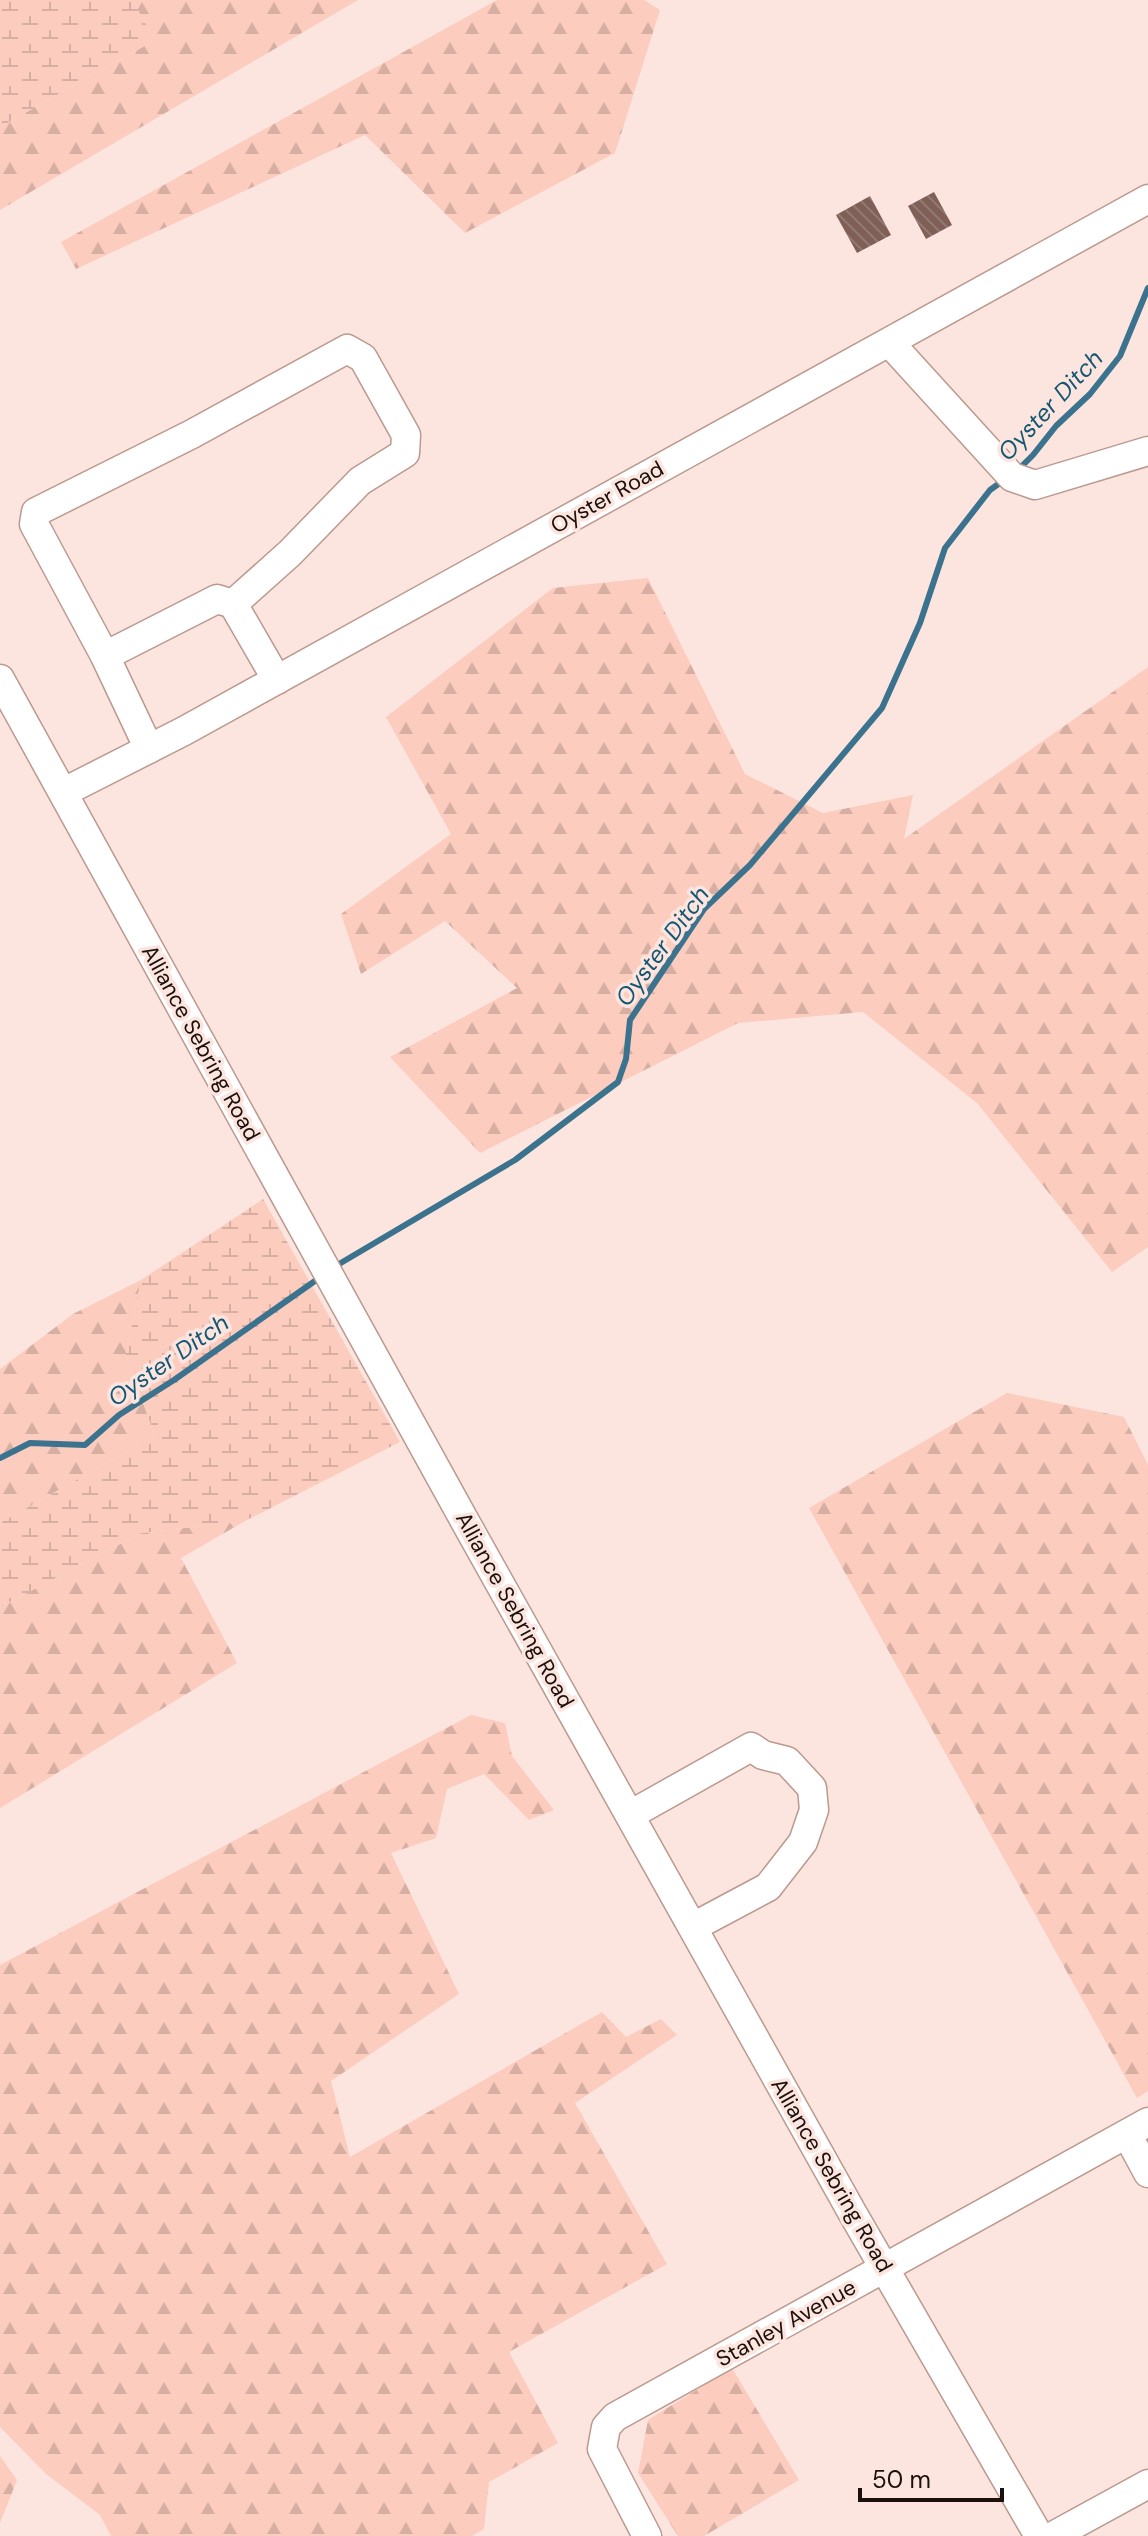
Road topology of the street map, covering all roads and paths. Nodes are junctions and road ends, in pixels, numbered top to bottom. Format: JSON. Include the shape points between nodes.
{"nodes":[{"id":1,"x":1148,"y":199,"type":"edge"},
{"id":2,"x":889,"y":342,"type":"junction"},
{"id":3,"x":1148,"y":451,"type":"edge"},
{"id":4,"x":233,"y":604,"type":"junction"},
{"id":5,"x":105,"y":656,"type":"junction"},
{"id":6,"x":0,"y":679,"type":"edge"},
{"id":7,"x":277,"y":680,"type":"junction"},
{"id":8,"x":149,"y":749,"type":"junction"},
{"id":9,"x":64,"y":792,"type":"junction"},
{"id":10,"x":630,"y":1815,"type":"junction"},
{"id":11,"x":693,"y":1927,"type":"junction"},
{"id":12,"x":1138,"y":2128,"type":"edge"},
{"id":13,"x":1148,"y":2173,"type":"edge"},
{"id":14,"x":884,"y":2268,"type":"junction"},
{"id":15,"x":1148,"y":2484,"type":"edge"},
{"id":16,"x":647,"y":2536,"type":"edge"},
{"id":17,"x":1039,"y":2536,"type":"edge"},
{"id":18,"x":1053,"y":2536,"type":"edge"}],
"edges":[{"from":1,"to":2,"type":"street","name":"Oyster Road"},
{"from":2,"to":3,"type":"street","via":[[1007,471],[1035,485]]},
{"from":2,"to":7,"type":"street","name":"Oyster Road"},
{"from":4,"to":5,"type":"street","via":[[217,599]]},
{"from":4,"to":5,"type":"street","via":[[360,481],[405,453],[406,435],[363,358],[347,349],[36,512],[34,524]]},
{"from":4,"to":7,"type":"street"},
{"from":5,"to":8,"type":"street"},
{"from":6,"to":9,"type":"street","name":"Alliance Sebring Road"},
{"from":7,"to":8,"type":"street","name":"Oyster Road"},
{"from":8,"to":9,"type":"street","name":"Oyster Road"},
{"from":9,"to":10,"type":"street","name":"Alliance Sebring Road"},
{"from":10,"to":11,"type":"street","name":"Alliance Sebring Road"},
{"from":10,"to":11,"type":"street","via":[[751,1747],[787,1761],[812,1788],[814,1810],[803,1842],[768,1887]]},
{"from":11,"to":14,"type":"street","name":"Alliance Sebring Road"},
{"from":12,"to":13,"type":"street"},
{"from":12,"to":14,"type":"street","name":"Stanley Avenue"},
{"from":14,"to":16,"type":"street","name":"Stanley Avenue","via":[[615,2417],[606,2427],[606,2463]]},
{"from":14,"to":17,"type":"street","name":"Alliance Sebring Road"},
{"from":15,"to":18,"type":"street"}]}
